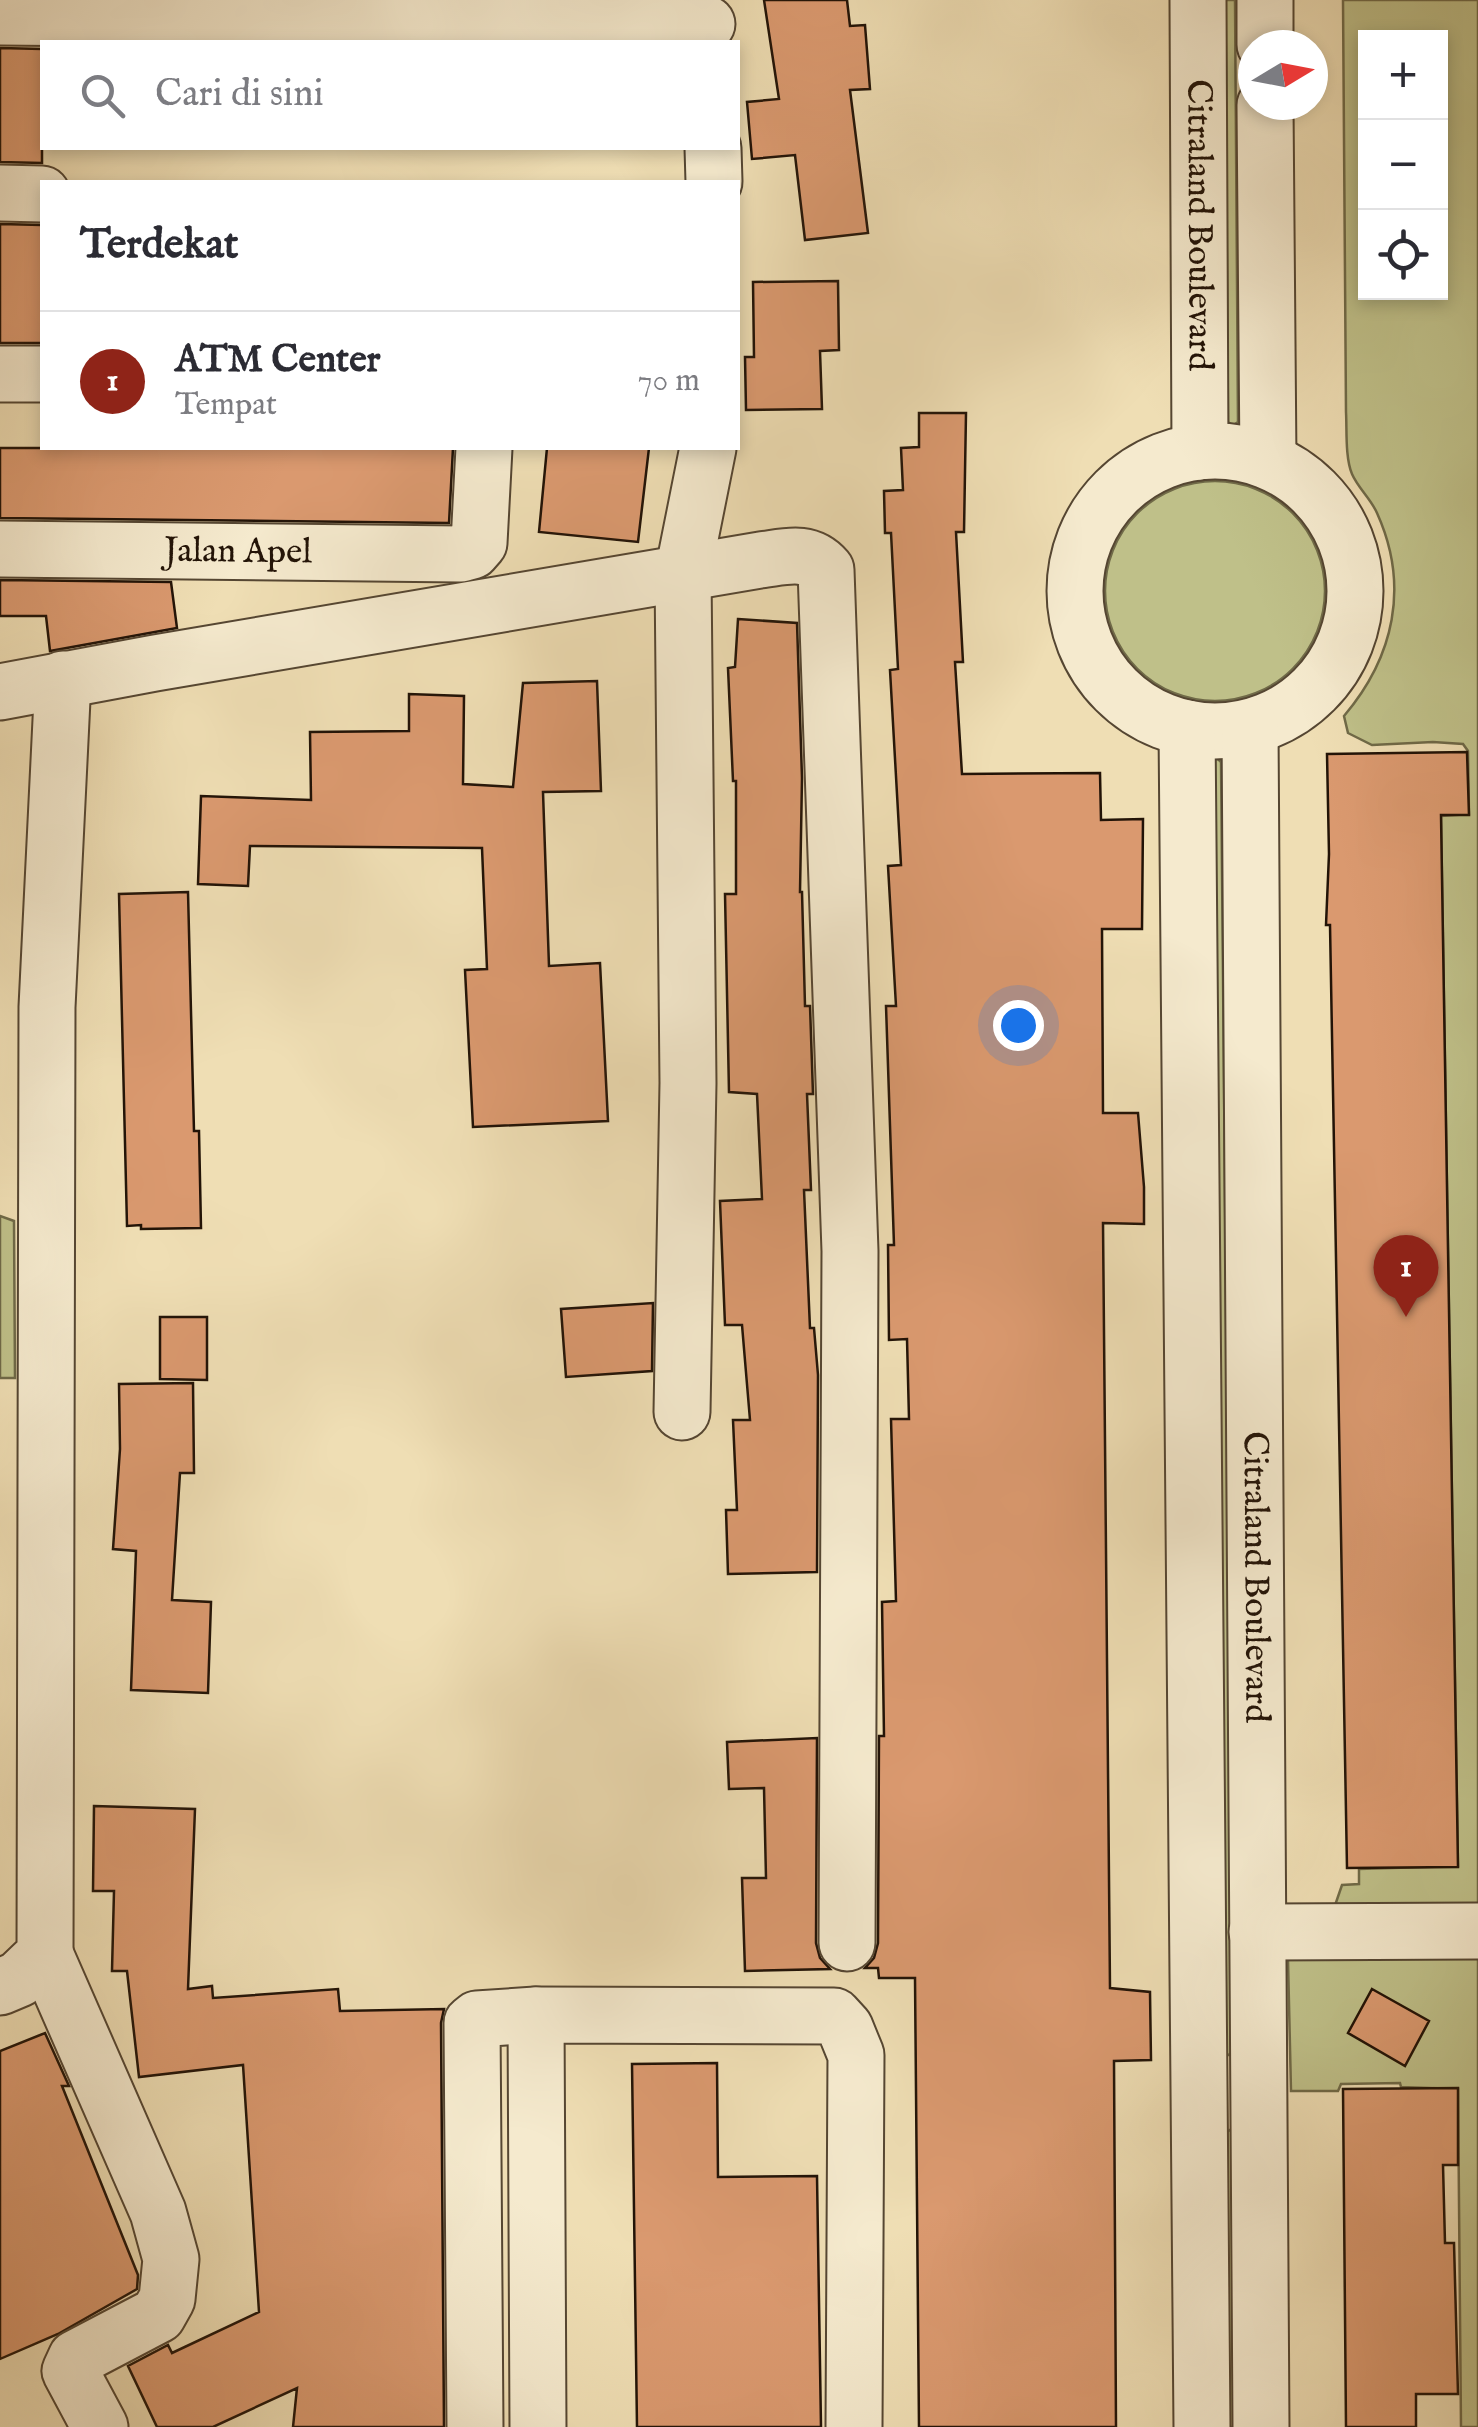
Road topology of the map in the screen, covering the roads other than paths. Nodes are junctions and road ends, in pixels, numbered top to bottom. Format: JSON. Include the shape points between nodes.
{"nodes":[{"id":1,"x":1198,"y":0,"type":"edge"},
{"id":2,"x":1264,"y":0,"type":"edge"},
{"id":3,"x":0,"y":17,"type":"edge"},
{"id":4,"x":707,"y":22,"type":"edge"},
{"id":5,"x":1265,"y":30,"type":"edge"},
{"id":6,"x":1265,"y":120,"type":"edge"},
{"id":7,"x":713,"y":150,"type":"edge"},
{"id":8,"x":714,"y":180,"type":"edge"},
{"id":9,"x":0,"y":193,"type":"edge"},
{"id":10,"x":40,"y":194,"type":"edge"},
{"id":11,"x":0,"y":374,"type":"edge"},
{"id":12,"x":40,"y":374,"type":"edge"},
{"id":13,"x":484,"y":450,"type":"edge"},
{"id":14,"x":708,"y":450,"type":"edge"},
{"id":15,"x":1200,"y":452,"type":"junction"},
{"id":16,"x":1268,"y":462,"type":"junction"},
{"id":17,"x":0,"y":549,"type":"edge"},
{"id":18,"x":684,"y":573,"type":"junction"},
{"id":19,"x":64,"y":679,"type":"junction"},
{"id":20,"x":0,"y":692,"type":"edge"},
{"id":21,"x":1250,"y":727,"type":"junction"},
{"id":22,"x":1187,"y":728,"type":"junction"},
{"id":23,"x":682,"y":1412,"type":"dead end"},
{"id":24,"x":1478,"y":1931,"type":"edge"},
{"id":25,"x":1257,"y":1932,"type":"junction"},
{"id":26,"x":847,"y":1944,"type":"dead end"},
{"id":27,"x":46,"y":1954,"type":"junction"},
{"id":28,"x":0,"y":1987,"type":"edge"},
{"id":29,"x":536,"y":2015,"type":"junction"},
{"id":30,"x":1258,"y":2092,"type":"junction"},
{"id":31,"x":1199,"y":2094,"type":"junction"},
{"id":32,"x":100,"y":2427,"type":"edge"},
{"id":33,"x":475,"y":2427,"type":"edge"},
{"id":34,"x":538,"y":2427,"type":"edge"},
{"id":35,"x":854,"y":2427,"type":"edge"},
{"id":36,"x":1202,"y":2427,"type":"edge"},
{"id":37,"x":1261,"y":2427,"type":"edge"}],
"edges":[{"from":1,"to":15,"type":"street","name":"Citraland Boulevard"},
{"from":2,"to":5,"type":"street"},
{"from":3,"to":4,"type":"street"},
{"from":6,"to":16,"type":"street","name":"Citraland Boulevard"},
{"from":7,"to":8,"type":"street"},
{"from":9,"to":10,"type":"street"},
{"from":11,"to":12,"type":"street"},
{"from":13,"to":17,"type":"street","name":"Jalan Apel","via":[[479,543],[461,554]]},
{"from":14,"to":18,"type":"street"},
{"from":15,"to":16,"type":"street","via":[[1224,450]]},
{"from":15,"to":22,"type":"street","via":[[1152,464],[1122,485],[1082,545],[1075,582],[1090,654],[1110,684],[1137,708]]},
{"from":16,"to":21,"type":"street","via":[[1320,498],[1341,529],[1354,601],[1348,637],[1331,670],[1307,697]]},
{"from":18,"to":19,"type":"street"},
{"from":18,"to":23,"type":"street","via":[[688,1083]]},
{"from":18,"to":26,"type":"street","via":[[800,555],[826,570],[850,1251]]},
{"from":19,"to":20,"type":"street"},
{"from":19,"to":27,"type":"street","via":[[47,1008]]},
{"from":21,"to":22,"type":"street"},
{"from":21,"to":25,"type":"street","name":"Citraland Boulevard"},
{"from":22,"to":31,"type":"street","name":"Citraland Boulevard"},
{"from":24,"to":25,"type":"street"},
{"from":25,"to":30,"type":"street","name":"Citraland Boulevard"},
{"from":27,"to":28,"type":"street","via":[[20,1979]]},
{"from":27,"to":32,"type":"street","via":[[158,2212],[171,2259],[167,2300],[158,2315],[76,2358],[70,2371]]},
{"from":29,"to":33,"type":"street","via":[[472,2023]]},
{"from":29,"to":34,"type":"street"},
{"from":29,"to":35,"type":"street","via":[[811,2015],[834,2016],[845,2028],[856,2055]]},
{"from":30,"to":31,"type":"street"},
{"from":30,"to":37,"type":"street","name":"Citraland Boulevard"},
{"from":31,"to":36,"type":"street","name":"Citraland Boulevard"}]}
